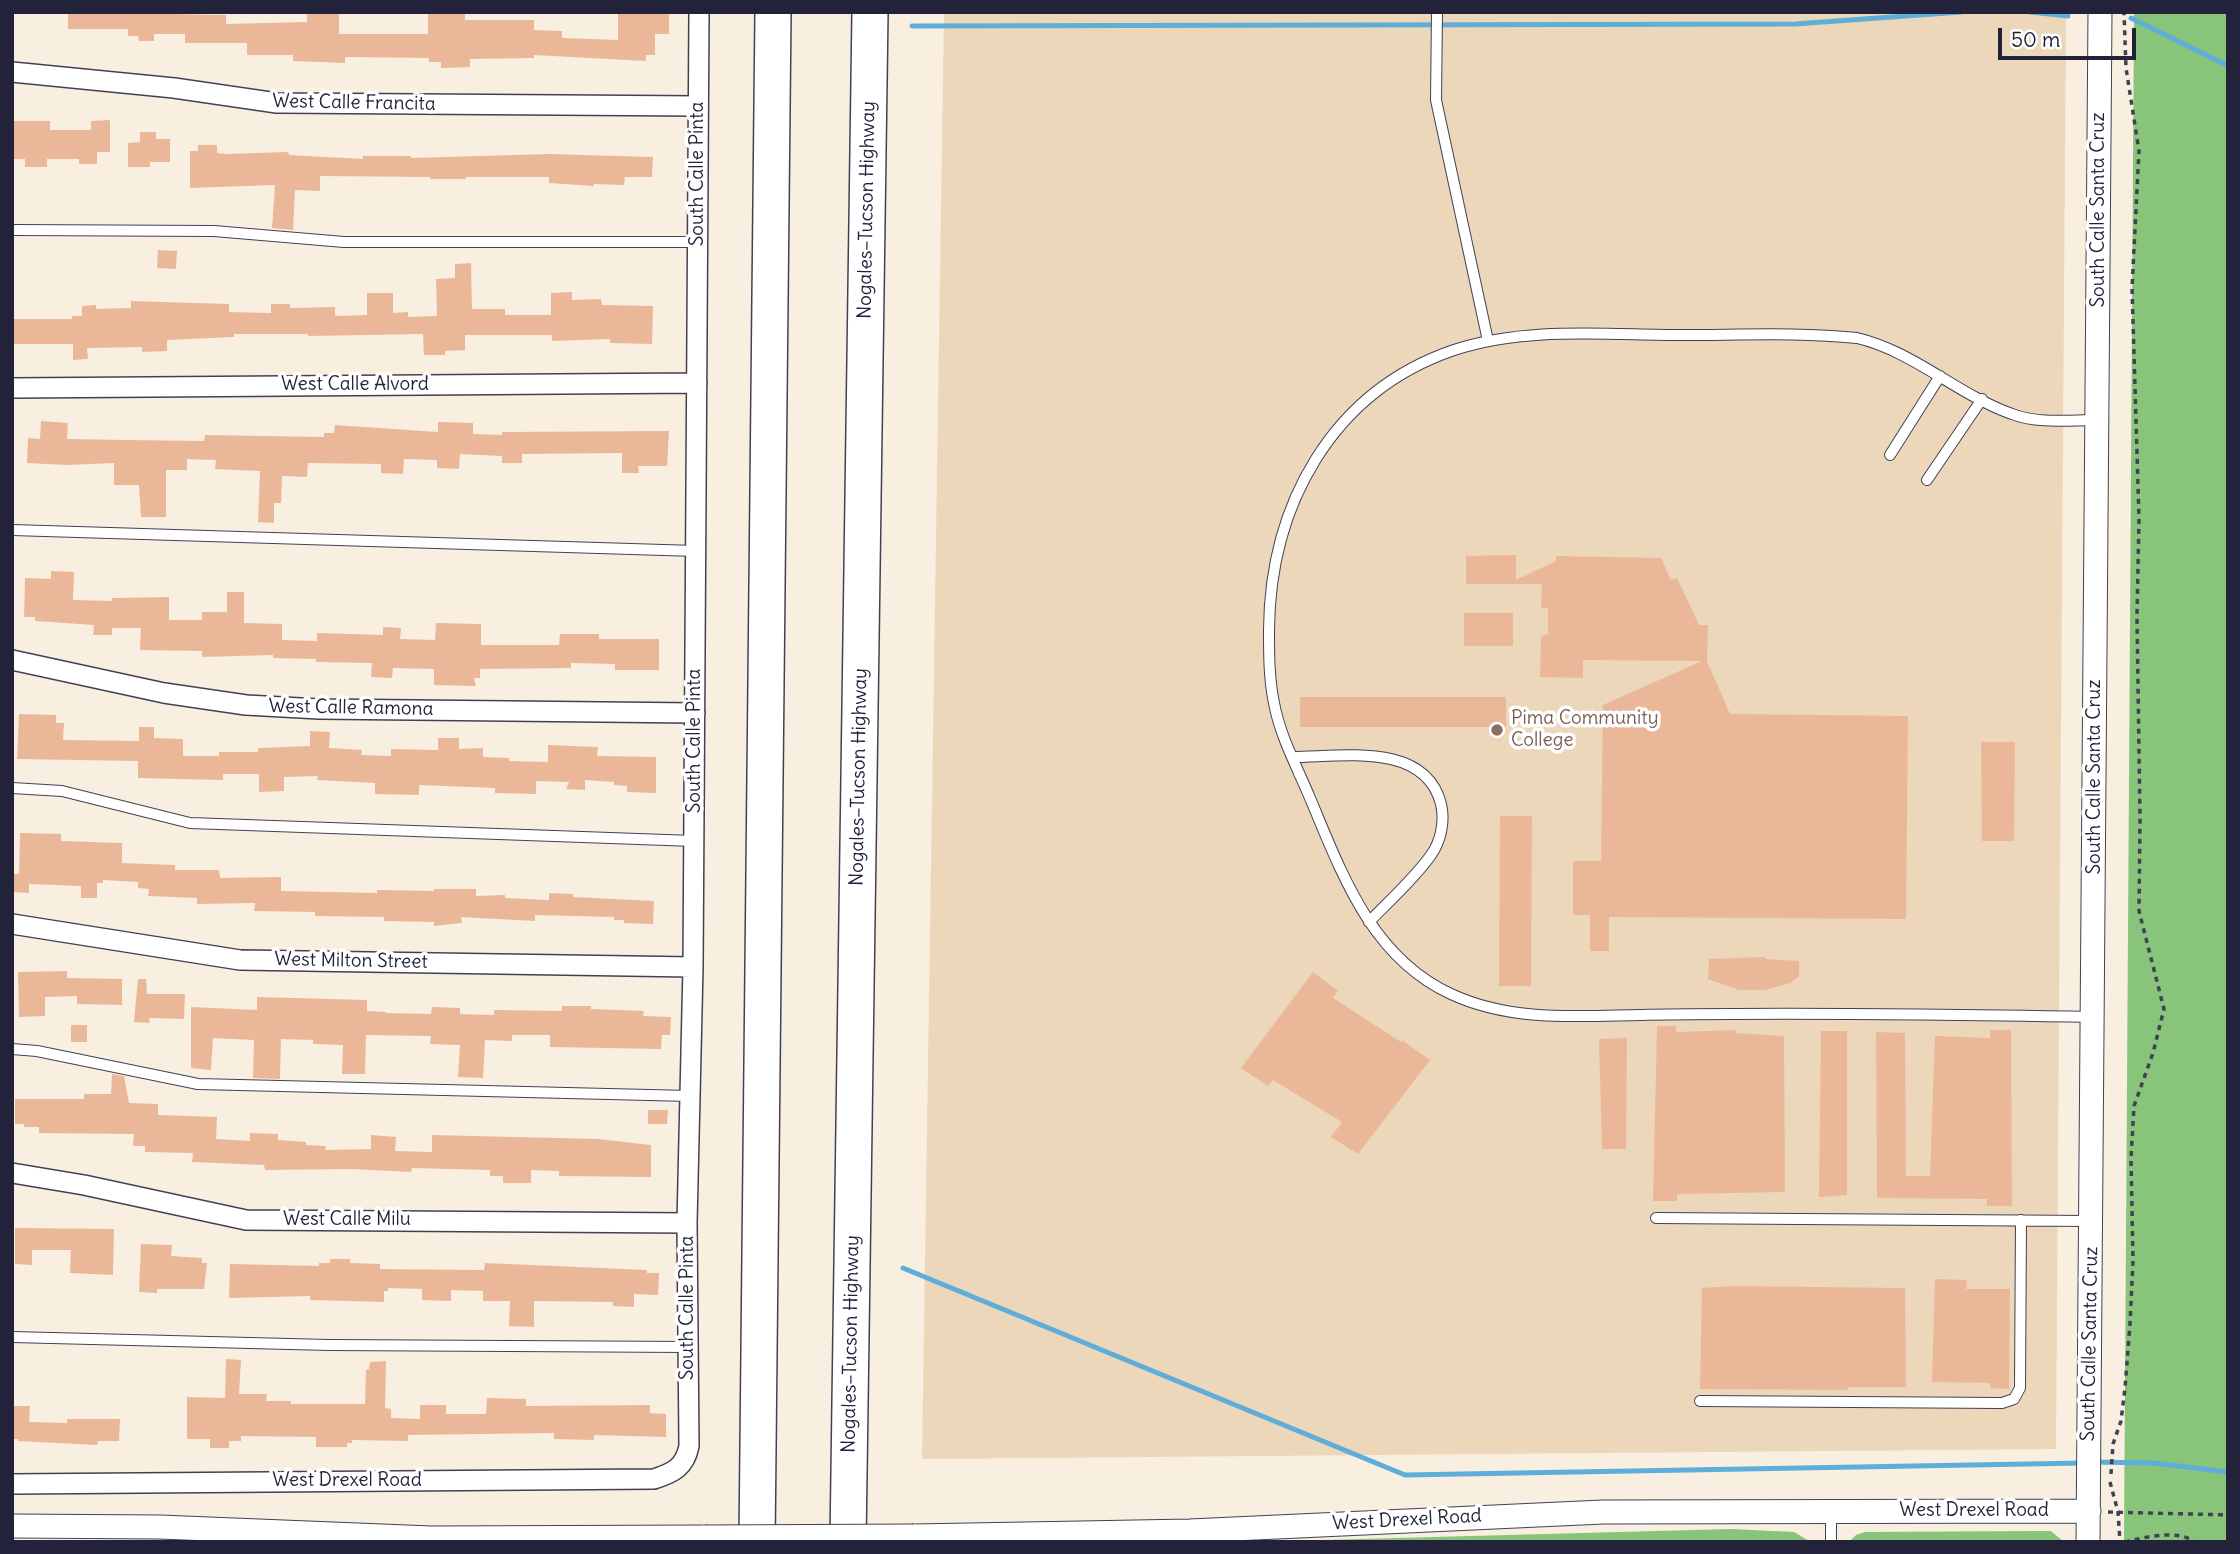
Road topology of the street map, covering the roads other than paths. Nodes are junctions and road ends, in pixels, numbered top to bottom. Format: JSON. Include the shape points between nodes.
{"nodes":[{"id":1,"x":699,"y":12,"type":"edge"},
{"id":2,"x":774,"y":12,"type":"edge"},
{"id":3,"x":870,"y":12,"type":"edge"},
{"id":4,"x":1437,"y":12,"type":"edge"},
{"id":5,"x":2100,"y":12,"type":"edge"},
{"id":6,"x":12,"y":72,"type":"edge"},
{"id":7,"x":698,"y":106,"type":"junction"},
{"id":8,"x":12,"y":230,"type":"edge"},
{"id":9,"x":697,"y":242,"type":"junction"},
{"id":10,"x":1488,"y":341,"type":"junction"},
{"id":11,"x":1940,"y":376,"type":"junction"},
{"id":12,"x":697,"y":383,"type":"junction"},
{"id":13,"x":12,"y":388,"type":"edge"},
{"id":14,"x":1982,"y":400,"type":"junction"},
{"id":15,"x":2098,"y":420,"type":"junction"},
{"id":16,"x":1890,"y":455,"type":"dead end"},
{"id":17,"x":1927,"y":480,"type":"dead end"},
{"id":18,"x":12,"y":530,"type":"edge"},
{"id":19,"x":696,"y":551,"type":"junction"},
{"id":20,"x":12,"y":660,"type":"edge"},
{"id":21,"x":695,"y":713,"type":"junction"},
{"id":22,"x":1292,"y":757,"type":"junction"},
{"id":23,"x":12,"y":788,"type":"edge"},
{"id":24,"x":694,"y":841,"type":"junction"},
{"id":25,"x":1369,"y":922,"type":"junction"},
{"id":26,"x":12,"y":924,"type":"edge"},
{"id":27,"x":693,"y":967,"type":"junction"},
{"id":28,"x":2093,"y":1017,"type":"junction"},
{"id":29,"x":12,"y":1049,"type":"edge"},
{"id":30,"x":690,"y":1096,"type":"junction"},
{"id":31,"x":12,"y":1173,"type":"edge"},
{"id":32,"x":1656,"y":1218,"type":"dead end"},
{"id":33,"x":2021,"y":1220,"type":"junction"},
{"id":34,"x":2091,"y":1220,"type":"junction"},
{"id":35,"x":687,"y":1223,"type":"junction"},
{"id":36,"x":12,"y":1337,"type":"edge"},
{"id":37,"x":690,"y":1347,"type":"junction"},
{"id":38,"x":1700,"y":1401,"type":"dead end"},
{"id":39,"x":680,"y":1467,"type":"joint"},
{"id":40,"x":12,"y":1484,"type":"edge"},
{"id":41,"x":1831,"y":1511,"type":"junction"},
{"id":42,"x":2088,"y":1511,"type":"junction"},
{"id":43,"x":12,"y":1526,"type":"edge"},
{"id":44,"x":757,"y":1542,"type":"edge"},
{"id":45,"x":848,"y":1542,"type":"edge"},
{"id":46,"x":1831,"y":1542,"type":"edge"},
{"id":47,"x":2088,"y":1542,"type":"edge"}],
"edges":[{"from":1,"to":7,"type":"street","name":"South Calle Pinta"},
{"from":2,"to":44,"type":"highway"},
{"from":3,"to":45,"type":"highway","name":"Nogales–Tucson Highway"},
{"from":4,"to":10,"type":"lane","via":[[1436,100]]},
{"from":5,"to":15,"type":"street","name":"South Calle Santa Cruz"},
{"from":6,"to":7,"type":"street","name":"West Calle Francita","via":[[277,103]]},
{"from":7,"to":9,"type":"street","name":"South Calle Pinta"},
{"from":8,"to":9,"type":"lane","via":[[214,231],[344,242]]},
{"from":9,"to":12,"type":"street","name":"South Calle Pinta"},
{"from":10,"to":11,"type":"lane","via":[[1552,334],[1843,337],[1870,341]]},
{"from":10,"to":22,"type":"lane","via":[[1431,360],[1378,391],[1327,441],[1300,485],[1275,557],[1269,612],[1273,699]]},
{"from":11,"to":14,"type":"lane"},
{"from":11,"to":16,"type":"lane"},
{"from":12,"to":13,"type":"street","name":"West Calle Alvord"},
{"from":12,"to":19,"type":"street","name":"South Calle Pinta"},
{"from":14,"to":15,"type":"lane","via":[[2026,418]]},
{"from":14,"to":17,"type":"lane"},
{"from":15,"to":28,"type":"street","name":"South Calle Santa Cruz"},
{"from":18,"to":19,"type":"lane"},
{"from":19,"to":21,"type":"street","name":"South Calle Pinta"},
{"from":20,"to":21,"type":"street","name":"West Calle Ramona","via":[[163,693],[246,705]]},
{"from":21,"to":24,"type":"street","name":"South Calle Pinta"},
{"from":22,"to":25,"type":"lane","via":[[1346,883]]},
{"from":22,"to":25,"type":"lane","via":[[1401,761],[1430,779],[1438,793],[1442,825],[1438,842]]},
{"from":23,"to":24,"type":"lane","via":[[62,791],[190,823]]},
{"from":24,"to":27,"type":"street","name":"South Calle Pinta"},
{"from":25,"to":28,"type":"lane","via":[[1398,958],[1428,982],[1477,1005],[1508,1013],[1562,1017]]},
{"from":26,"to":27,"type":"street","name":"West Milton Street","via":[[240,960]]},
{"from":27,"to":30,"type":"street","name":"South Calle Pinta"},
{"from":28,"to":34,"type":"street","name":"South Calle Santa Cruz"},
{"from":29,"to":30,"type":"lane","via":[[198,1084]]},
{"from":30,"to":35,"type":"street","name":"South Calle Pinta"},
{"from":31,"to":35,"type":"street","name":"West Calle Milu","via":[[246,1220]]},
{"from":32,"to":33,"type":"lane"},
{"from":33,"to":34,"type":"lane"},
{"from":33,"to":38,"type":"lane","via":[[2020,1388],[2014,1399],[2002,1403]]},
{"from":34,"to":42,"type":"street","name":"South Calle Santa Cruz"},
{"from":35,"to":37,"type":"street","name":"South Calle Pinta"},
{"from":36,"to":37,"type":"lane","via":[[315,1345]]},
{"from":37,"to":39,"type":"street","name":"South Calle Pinta","via":[[689,1446]]},
{"from":39,"to":40,"type":"street","name":"West Drexel Road","via":[[653,1479]]},
{"from":41,"to":42,"type":"street","name":"West Drexel Road"},
{"from":41,"to":43,"type":"street","name":"West Drexel Road","bridge":true,"via":[[1603,1512],[1176,1531],[914,1536],[431,1538]]},
{"from":41,"to":46,"type":"lane"},
{"from":42,"to":47,"type":"street","name":"South Calle Santa Cruz"}]}
